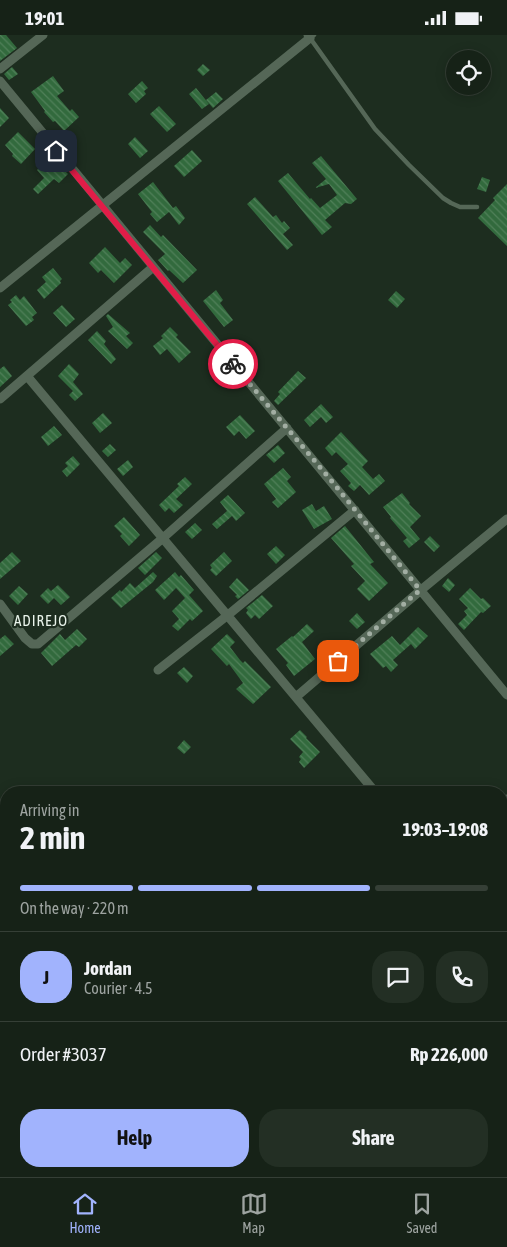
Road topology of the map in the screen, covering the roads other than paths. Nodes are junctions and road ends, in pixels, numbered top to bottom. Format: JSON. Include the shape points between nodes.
{"nodes":[{"id":1,"x":43,"y":35,"type":"edge"},
{"id":2,"x":311,"y":36,"type":"edge"},
{"id":3,"x":0,"y":69,"type":"edge"},
{"id":4,"x":0,"y":81,"type":"edge"},
{"id":5,"x":102,"y":206,"type":"junction"},
{"id":6,"x":477,"y":207,"type":"dead end"},
{"id":7,"x":152,"y":267,"type":"junction"},
{"id":8,"x":0,"y":288,"type":"edge"},
{"id":9,"x":27,"y":376,"type":"junction"},
{"id":10,"x":0,"y":399,"type":"edge"},
{"id":11,"x":287,"y":428,"type":"junction"},
{"id":12,"x":355,"y":509,"type":"junction"},
{"id":13,"x":507,"y":519,"type":"edge"},
{"id":14,"x":163,"y":538,"type":"junction"},
{"id":15,"x":420,"y":590,"type":"junction"},
{"id":16,"x":0,"y":604,"type":"edge"},
{"id":17,"x":228,"y":615,"type":"junction"},
{"id":18,"x":158,"y":670,"type":"dead end"},
{"id":19,"x":507,"y":695,"type":"edge"},
{"id":20,"x":296,"y":697,"type":"junction"},
{"id":21,"x":370,"y":786,"type":"edge"}],
"edges":[{"from":1,"to":3,"type":"street"},
{"from":2,"to":5,"type":"street"},
{"from":2,"to":6,"type":"lane","via":[[375,129],[408,165],[451,203],[460,207]]},
{"from":4,"to":5,"type":"street"},
{"from":5,"to":7,"type":"street"},
{"from":5,"to":8,"type":"street"},
{"from":7,"to":9,"type":"street"},
{"from":7,"to":11,"type":"street"},
{"from":9,"to":10,"type":"street"},
{"from":9,"to":14,"type":"street"},
{"from":11,"to":12,"type":"street"},
{"from":11,"to":14,"type":"street"},
{"from":12,"to":15,"type":"street"},
{"from":12,"to":17,"type":"street"},
{"from":13,"to":15,"type":"street"},
{"from":14,"to":16,"type":"street","via":[[38,643],[32,645],[25,638]]},
{"from":14,"to":17,"type":"street"},
{"from":15,"to":19,"type":"street"},
{"from":15,"to":20,"type":"street"},
{"from":17,"to":18,"type":"street"},
{"from":17,"to":20,"type":"street"},
{"from":20,"to":21,"type":"street"}]}
